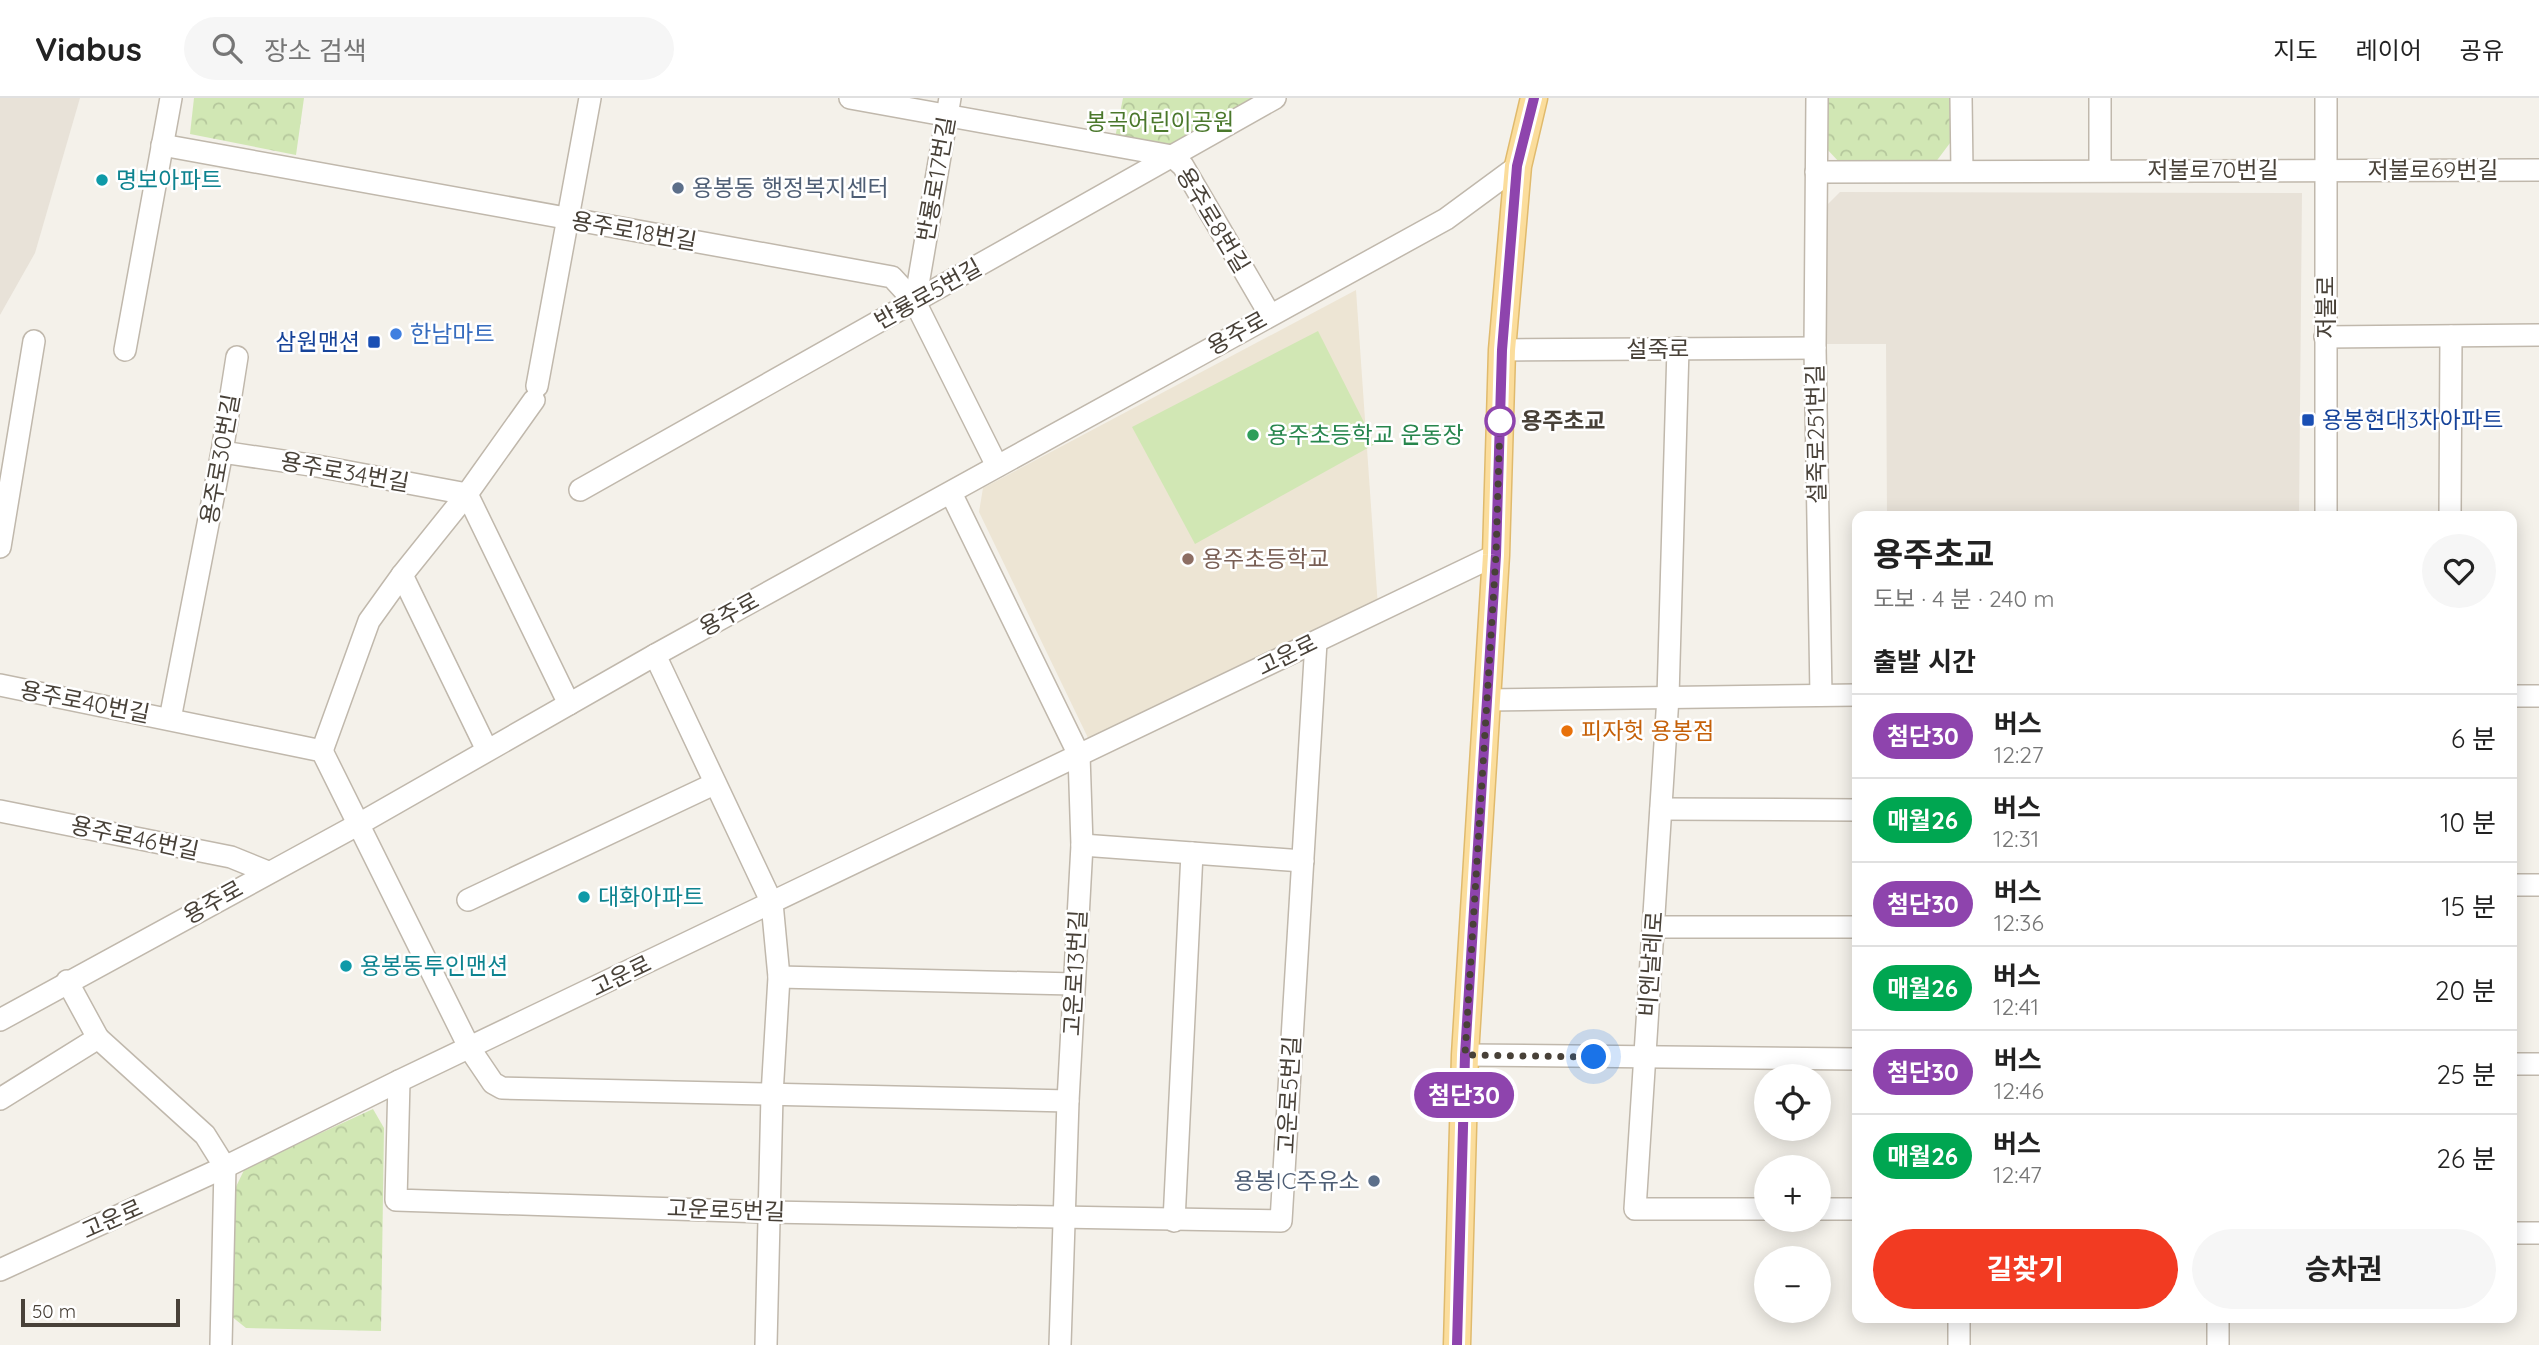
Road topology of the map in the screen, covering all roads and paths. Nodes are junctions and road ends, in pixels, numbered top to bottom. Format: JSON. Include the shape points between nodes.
{"nodes":[{"id":1,"x":171,"y":98,"type":"edge"},
{"id":2,"x":590,"y":98,"type":"edge"},
{"id":3,"x":850,"y":98,"type":"edge"},
{"id":4,"x":1275,"y":98,"type":"edge"},
{"id":5,"x":1534,"y":98,"type":"edge"},
{"id":6,"x":1817,"y":98,"type":"edge"},
{"id":7,"x":1961,"y":98,"type":"edge"},
{"id":8,"x":2100,"y":98,"type":"edge"},
{"id":9,"x":2326,"y":98,"type":"edge"},
{"id":10,"x":948,"y":107,"type":"edge"},
{"id":11,"x":162,"y":145,"type":"junction"},
{"id":12,"x":1172,"y":156,"type":"junction"},
{"id":13,"x":1517,"y":166,"type":"junction"},
{"id":14,"x":2100,"y":170,"type":"junction"},
{"id":15,"x":2326,"y":170,"type":"junction"},
{"id":16,"x":2539,"y":170,"type":"edge"},
{"id":17,"x":1962,"y":171,"type":"junction"},
{"id":18,"x":1816,"y":172,"type":"junction"},
{"id":19,"x":568,"y":219,"type":"junction"},
{"id":20,"x":915,"y":302,"type":"junction"},
{"id":21,"x":1270,"y":314,"type":"junction"},
{"id":22,"x":2539,"y":335,"type":"edge"},
{"id":23,"x":2451,"y":336,"type":"junction"},
{"id":24,"x":2325,"y":337,"type":"junction"},
{"id":25,"x":34,"y":341,"type":"dead end"},
{"id":26,"x":1678,"y":348,"type":"junction"},
{"id":27,"x":1815,"y":348,"type":"junction"},
{"id":28,"x":125,"y":350,"type":"dead end"},
{"id":29,"x":1502,"y":350,"type":"junction"},
{"id":30,"x":237,"y":357,"type":"dead end"},
{"id":31,"x":222,"y":452,"type":"junction"},
{"id":32,"x":997,"y":466,"type":"junction"},
{"id":33,"x":580,"y":490,"type":"dead end"},
{"id":34,"x":951,"y":493,"type":"junction"},
{"id":35,"x":467,"y":494,"type":"junction"},
{"id":36,"x":2326,"y":511,"type":"edge"},
{"id":37,"x":2450,"y":511,"type":"edge"},
{"id":38,"x":0,"y":547,"type":"edge"},
{"id":39,"x":1496,"y":555,"type":"junction"},
{"id":40,"x":201,"y":560,"type":"joint"},
{"id":41,"x":402,"y":575,"type":"junction"},
{"id":42,"x":1316,"y":642,"type":"junction"},
{"id":43,"x":655,"y":655,"type":"junction"},
{"id":44,"x":0,"y":685,"type":"edge"},
{"id":45,"x":1821,"y":695,"type":"junction"},
{"id":46,"x":1852,"y":695,"type":"edge"},
{"id":47,"x":2517,"y":696,"type":"edge"},
{"id":48,"x":2539,"y":696,"type":"edge"},
{"id":49,"x":1668,"y":697,"type":"junction"},
{"id":50,"x":1486,"y":700,"type":"junction"},
{"id":51,"x":569,"y":704,"type":"junction"},
{"id":52,"x":170,"y":719,"type":"junction"},
{"id":53,"x":486,"y":750,"type":"junction"},
{"id":54,"x":322,"y":751,"type":"junction"},
{"id":55,"x":1079,"y":755,"type":"junction"},
{"id":56,"x":714,"y":784,"type":"junction"},
{"id":57,"x":1661,"y":809,"type":"junction"},
{"id":58,"x":1852,"y":810,"type":"edge"},
{"id":59,"x":0,"y":811,"type":"edge"},
{"id":60,"x":359,"y":824,"type":"junction"},
{"id":61,"x":1082,"y":845,"type":"junction"},
{"id":62,"x":1192,"y":853,"type":"junction"},
{"id":63,"x":1303,"y":861,"type":"junction"},
{"id":64,"x":268,"y":872,"type":"junction"},
{"id":65,"x":2517,"y":885,"type":"edge"},
{"id":66,"x":2539,"y":885,"type":"edge"},
{"id":67,"x":468,"y":900,"type":"dead end"},
{"id":68,"x":772,"y":903,"type":"junction"},
{"id":69,"x":1654,"y":927,"type":"junction"},
{"id":70,"x":1852,"y":927,"type":"edge"},
{"id":71,"x":779,"y":978,"type":"junction"},
{"id":72,"x":67,"y":981,"type":"junction"},
{"id":73,"x":1074,"y":984,"type":"junction"},
{"id":74,"x":0,"y":1020,"type":"edge"},
{"id":75,"x":98,"y":1038,"type":"junction"},
{"id":76,"x":470,"y":1049,"type":"junction"},
{"id":77,"x":1465,"y":1055,"type":"junction"},
{"id":78,"x":1645,"y":1058,"type":"junction"},
{"id":79,"x":1852,"y":1059,"type":"edge"},
{"id":80,"x":2517,"y":1064,"type":"edge"},
{"id":81,"x":2539,"y":1064,"type":"edge"},
{"id":82,"x":399,"y":1081,"type":"junction"},
{"id":83,"x":772,"y":1095,"type":"junction"},
{"id":84,"x":0,"y":1099,"type":"edge"},
{"id":85,"x":1068,"y":1101,"type":"junction"},
{"id":86,"x":225,"y":1167,"type":"junction"},
{"id":87,"x":1754,"y":1209,"type":"edge"},
{"id":88,"x":1831,"y":1209,"type":"edge"},
{"id":89,"x":1852,"y":1209,"type":"edge"},
{"id":90,"x":768,"y":1212,"type":"junction"},
{"id":91,"x":1064,"y":1218,"type":"junction"},
{"id":92,"x":1174,"y":1221,"type":"junction"},
{"id":93,"x":2517,"y":1233,"type":"edge"},
{"id":94,"x":2539,"y":1233,"type":"edge"},
{"id":95,"x":0,"y":1270,"type":"edge"},
{"id":96,"x":1959,"y":1323,"type":"edge"},
{"id":97,"x":2218,"y":1323,"type":"edge"},
{"id":98,"x":220,"y":1345,"type":"edge"},
{"id":99,"x":766,"y":1345,"type":"edge"},
{"id":100,"x":1060,"y":1345,"type":"edge"},
{"id":101,"x":1457,"y":1345,"type":"edge"},
{"id":102,"x":1959,"y":1345,"type":"edge"},
{"id":103,"x":2218,"y":1345,"type":"edge"}],
"edges":[{"from":1,"to":11,"type":"street"},
{"from":2,"to":19,"type":"street"},
{"from":3,"to":10,"type":"street","name":"용주로8번길"},
{"from":4,"to":12,"type":"street","name":"반룡로5번길"},
{"from":5,"to":13,"type":"main road"},
{"from":6,"to":18,"type":"street","name":"설죽로251번길"},
{"from":7,"to":17,"type":"street"},
{"from":8,"to":14,"type":"street"},
{"from":9,"to":15,"type":"street","name":"저불로"},
{"from":10,"to":12,"type":"street","name":"용주로8번길"},
{"from":10,"to":20,"type":"street","name":"반룡로17번길"},
{"from":11,"to":19,"type":"street","name":"용주로18번길"},
{"from":11,"to":28,"type":"street"},
{"from":12,"to":20,"type":"street","name":"반룡로5번길"},
{"from":12,"to":21,"type":"street","name":"용주로8번길","via":[[1183,166]]},
{"from":13,"to":21,"type":"street","name":"용주로","via":[[1446,219]]},
{"from":13,"to":29,"type":"main road"},
{"from":14,"to":15,"type":"street","name":"저불로70번길"},
{"from":14,"to":17,"type":"street","name":"저불로70번길"},
{"from":15,"to":16,"type":"street","name":"저불로69번길"},
{"from":15,"to":24,"type":"street","name":"저불로"},
{"from":17,"to":18,"type":"street","name":"저불로70번길"},
{"from":18,"to":27,"type":"street","name":"설죽로251번길"},
{"from":19,"to":20,"type":"street","name":"용주로18번길","via":[[892,277]]},
{"from":19,"to":35,"type":"street","via":[[535,393]]},
{"from":20,"to":32,"type":"street","name":"용주로18번길"},
{"from":20,"to":33,"type":"street","name":"반룡로5번길"},
{"from":21,"to":32,"type":"street","name":"용주로"},
{"from":22,"to":23,"type":"street"},
{"from":23,"to":24,"type":"street"},
{"from":23,"to":37,"type":"street"},
{"from":24,"to":36,"type":"street","name":"저불로"},
{"from":25,"to":38,"type":"street"},
{"from":26,"to":27,"type":"street","name":"설죽로"},
{"from":26,"to":29,"type":"street","name":"설죽로"},
{"from":26,"to":49,"type":"street"},
{"from":27,"to":45,"type":"street","name":"설죽로251번길"},
{"from":29,"to":39,"type":"main road"},
{"from":30,"to":31,"type":"street","name":"용주로30번길"},
{"from":31,"to":35,"type":"street","name":"용주로34번길"},
{"from":31,"to":40,"type":"street","name":"용주로30번길"},
{"from":32,"to":34,"type":"street","name":"용주로"},
{"from":34,"to":43,"type":"street","name":"용주로"},
{"from":34,"to":55,"type":"street"},
{"from":35,"to":41,"type":"street"},
{"from":35,"to":51,"type":"street"},
{"from":39,"to":42,"type":"street","name":"고운로"},
{"from":39,"to":50,"type":"main road"},
{"from":40,"to":52,"type":"street","name":"용주로40번길"},
{"from":41,"to":53,"type":"street"},
{"from":41,"to":54,"type":"street","via":[[369,621]]},
{"from":42,"to":55,"type":"street","name":"고운로"},
{"from":42,"to":63,"type":"street","name":"고운로5번길"},
{"from":43,"to":51,"type":"street","name":"용주로"},
{"from":43,"to":56,"type":"street"},
{"from":44,"to":52,"type":"street","name":"용주로40번길"},
{"from":45,"to":46,"type":"street"},
{"from":45,"to":49,"type":"street"},
{"from":47,"to":48,"type":"street"},
{"from":49,"to":50,"type":"street"},
{"from":49,"to":57,"type":"street"},
{"from":50,"to":77,"type":"main road"},
{"from":51,"to":53,"type":"street","name":"용주로"},
{"from":52,"to":54,"type":"street","name":"용주로40번길"},
{"from":53,"to":60,"type":"street","name":"용주로"},
{"from":54,"to":60,"type":"street"},
{"from":55,"to":61,"type":"street","name":"고운로13번길"},
{"from":55,"to":68,"type":"street","name":"고운로"},
{"from":56,"to":67,"type":"street"},
{"from":56,"to":68,"type":"street"},
{"from":57,"to":58,"type":"street"},
{"from":57,"to":69,"type":"street","name":"비엔날레로"},
{"from":59,"to":64,"type":"street","name":"용주로46번길","via":[[231,857]]},
{"from":60,"to":64,"type":"street","name":"용주로"},
{"from":60,"to":76,"type":"street"},
{"from":61,"to":62,"type":"street"},
{"from":61,"to":73,"type":"street","name":"고운로13번길"},
{"from":62,"to":63,"type":"street"},
{"from":62,"to":92,"type":"street"},
{"from":63,"to":92,"type":"street","name":"고운로5번길","via":[[1282,1222]]},
{"from":64,"to":72,"type":"street","name":"용주로"},
{"from":65,"to":66,"type":"street"},
{"from":68,"to":71,"type":"street"},
{"from":68,"to":76,"type":"street","name":"고운로"},
{"from":69,"to":70,"type":"street"},
{"from":69,"to":78,"type":"street","name":"비엔날레로"},
{"from":71,"to":73,"type":"street"},
{"from":71,"to":83,"type":"street"},
{"from":72,"to":74,"type":"street","name":"용주로"},
{"from":72,"to":75,"type":"street"},
{"from":73,"to":85,"type":"street","name":"고운로13번길"},
{"from":75,"to":84,"type":"street"},
{"from":75,"to":86,"type":"street","via":[[205,1135]]},
{"from":76,"to":82,"type":"street","name":"고운로"},
{"from":76,"to":83,"type":"street","via":[[493,1083],[502,1088]]},
{"from":77,"to":78,"type":"street"},
{"from":77,"to":101,"type":"main road"},
{"from":78,"to":79,"type":"street"},
{"from":78,"to":87,"type":"street","name":"비엔날레로","via":[[1634,1209]]},
{"from":80,"to":81,"type":"street"},
{"from":82,"to":86,"type":"street","name":"고운로"},
{"from":82,"to":90,"type":"street","name":"고운로5번길","via":[[396,1200]]},
{"from":83,"to":85,"type":"street"},
{"from":83,"to":90,"type":"street"},
{"from":85,"to":91,"type":"street","name":"고운로13번길"},
{"from":86,"to":95,"type":"street","name":"고운로"},
{"from":86,"to":98,"type":"street"},
{"from":88,"to":89,"type":"street"},
{"from":90,"to":91,"type":"street","name":"고운로5번길"},
{"from":90,"to":99,"type":"street"},
{"from":91,"to":92,"type":"street","name":"고운로5번길"},
{"from":91,"to":100,"type":"street","name":"고운로13번길"},
{"from":93,"to":94,"type":"street"},
{"from":96,"to":102,"type":"street"},
{"from":97,"to":103,"type":"street"}]}
